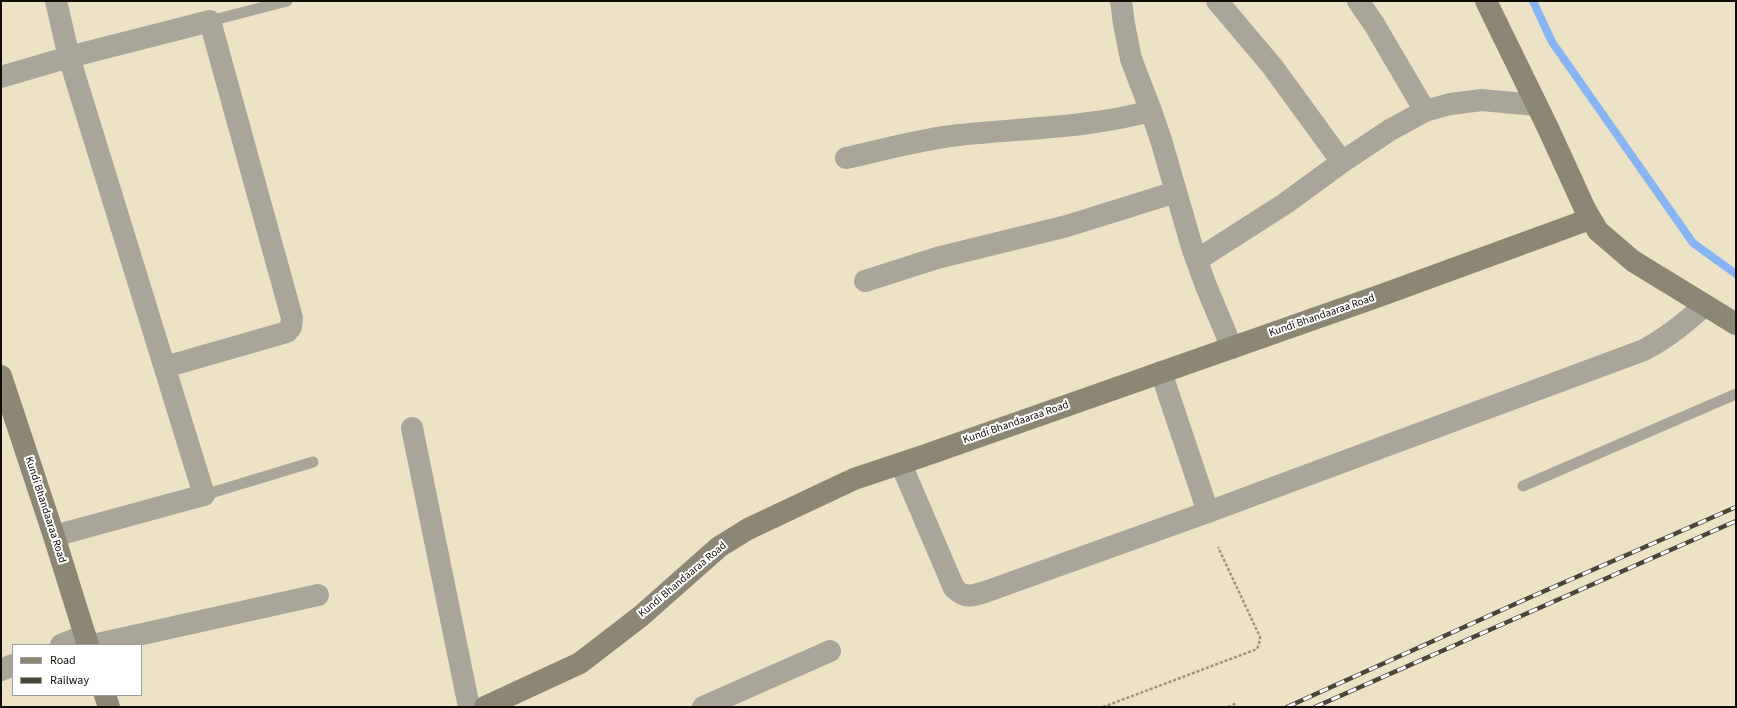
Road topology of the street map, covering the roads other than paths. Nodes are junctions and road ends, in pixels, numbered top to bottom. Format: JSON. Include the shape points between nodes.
{"nodes":[{"id":1,"x":56,"y":1,"type":"edge"},
{"id":2,"x":286,"y":1,"type":"edge"},
{"id":3,"x":1121,"y":1,"type":"edge"},
{"id":4,"x":1217,"y":1,"type":"edge"},
{"id":5,"x":1358,"y":1,"type":"edge"},
{"id":6,"x":1486,"y":1,"type":"edge"},
{"id":7,"x":210,"y":20,"type":"junction"},
{"id":8,"x":70,"y":57,"type":"junction"},
{"id":9,"x":1,"y":77,"type":"edge"},
{"id":10,"x":1536,"y":105,"type":"junction"},
{"id":11,"x":1151,"y":111,"type":"junction"},
{"id":12,"x":1425,"y":111,"type":"junction"},
{"id":13,"x":846,"y":158,"type":"dead end"},
{"id":14,"x":1342,"y":162,"type":"junction"},
{"id":15,"x":1176,"y":192,"type":"junction"},
{"id":16,"x":1590,"y":219,"type":"junction"},
{"id":17,"x":1197,"y":260,"type":"junction"},
{"id":18,"x":865,"y":281,"type":"dead end"},
{"id":19,"x":1705,"y":305,"type":"junction"},
{"id":20,"x":1736,"y":324,"type":"edge"},
{"id":21,"x":1232,"y":348,"type":"junction"},
{"id":22,"x":165,"y":367,"type":"junction"},
{"id":23,"x":1162,"y":372,"type":"junction"},
{"id":24,"x":1,"y":376,"type":"edge"},
{"id":25,"x":1736,"y":394,"type":"edge"},
{"id":26,"x":412,"y":428,"type":"dead end"},
{"id":27,"x":313,"y":462,"type":"dead end"},
{"id":28,"x":901,"y":464,"type":"junction"},
{"id":29,"x":1523,"y":486,"type":"dead end"},
{"id":30,"x":204,"y":495,"type":"junction"},
{"id":31,"x":1208,"y":512,"type":"junction"},
{"id":32,"x":54,"y":536,"type":"junction"},
{"id":33,"x":318,"y":595,"type":"dead end"},
{"id":34,"x":88,"y":642,"type":"edge"},
{"id":35,"x":70,"y":644,"type":"edge"},
{"id":36,"x":830,"y":651,"type":"dead end"},
{"id":37,"x":12,"y":665,"type":"edge"},
{"id":38,"x":1,"y":670,"type":"edge"},
{"id":39,"x":105,"y":696,"type":"edge"},
{"id":40,"x":109,"y":707,"type":"edge"},
{"id":41,"x":469,"y":707,"type":"edge"},
{"id":42,"x":485,"y":707,"type":"edge"},
{"id":43,"x":703,"y":707,"type":"edge"}],
"edges":[{"from":1,"to":8,"type":"street"},
{"from":2,"to":7,"type":"lane"},
{"from":3,"to":11,"type":"street","via":[[1131,59]]},
{"from":4,"to":14,"type":"street","via":[[1272,66]]},
{"from":5,"to":12,"type":"street"},
{"from":6,"to":10,"type":"street"},
{"from":7,"to":8,"type":"street"},
{"from":7,"to":22,"type":"street","via":[[292,318],[291,327],[287,332]]},
{"from":8,"to":9,"type":"street"},
{"from":8,"to":22,"type":"street"},
{"from":10,"to":12,"type":"street","via":[[1482,100],[1450,104]]},
{"from":10,"to":16,"type":"street"},
{"from":11,"to":13,"type":"street","via":[[1080,125],[957,135]]},
{"from":11,"to":15,"type":"street"},
{"from":12,"to":14,"type":"street","via":[[1390,130]]},
{"from":14,"to":17,"type":"street","via":[[1286,203]]},
{"from":15,"to":17,"type":"street"},
{"from":15,"to":18,"type":"street","via":[[1067,226],[937,258]]},
{"from":16,"to":19,"type":"street","via":[[1598,231],[1633,261]]},
{"from":16,"to":21,"type":"street","name":"Kundi Bhandaaraa Road"},
{"from":17,"to":21,"type":"street"},
{"from":19,"to":20,"type":"street"},
{"from":19,"to":31,"type":"street","via":[[1664,340],[1644,350]]},
{"from":21,"to":23,"type":"street","name":"Kundi Bhandaaraa Road"},
{"from":22,"to":30,"type":"street"},
{"from":23,"to":28,"type":"street","name":"Kundi Bhandaaraa Road"},
{"from":23,"to":31,"type":"street"},
{"from":24,"to":32,"type":"street","name":"Kundi Bhandaaraa Road"},
{"from":25,"to":29,"type":"lane"},
{"from":26,"to":41,"type":"street"},
{"from":27,"to":30,"type":"lane"},
{"from":28,"to":31,"type":"street","via":[[954,588],[961,595],[969,596]]},
{"from":28,"to":42,"type":"street","name":"Kundi Bhandaaraa Road","via":[[854,479],[748,529],[719,547],[641,616],[580,663]]},
{"from":30,"to":32,"type":"street"},
{"from":32,"to":34,"type":"street","name":"Kundi Bhandaaraa Road"},
{"from":33,"to":34,"type":"street"},
{"from":34,"to":35,"type":"street"},
{"from":36,"to":43,"type":"street"},
{"from":37,"to":38,"type":"street"},
{"from":39,"to":40,"type":"street"}]}
